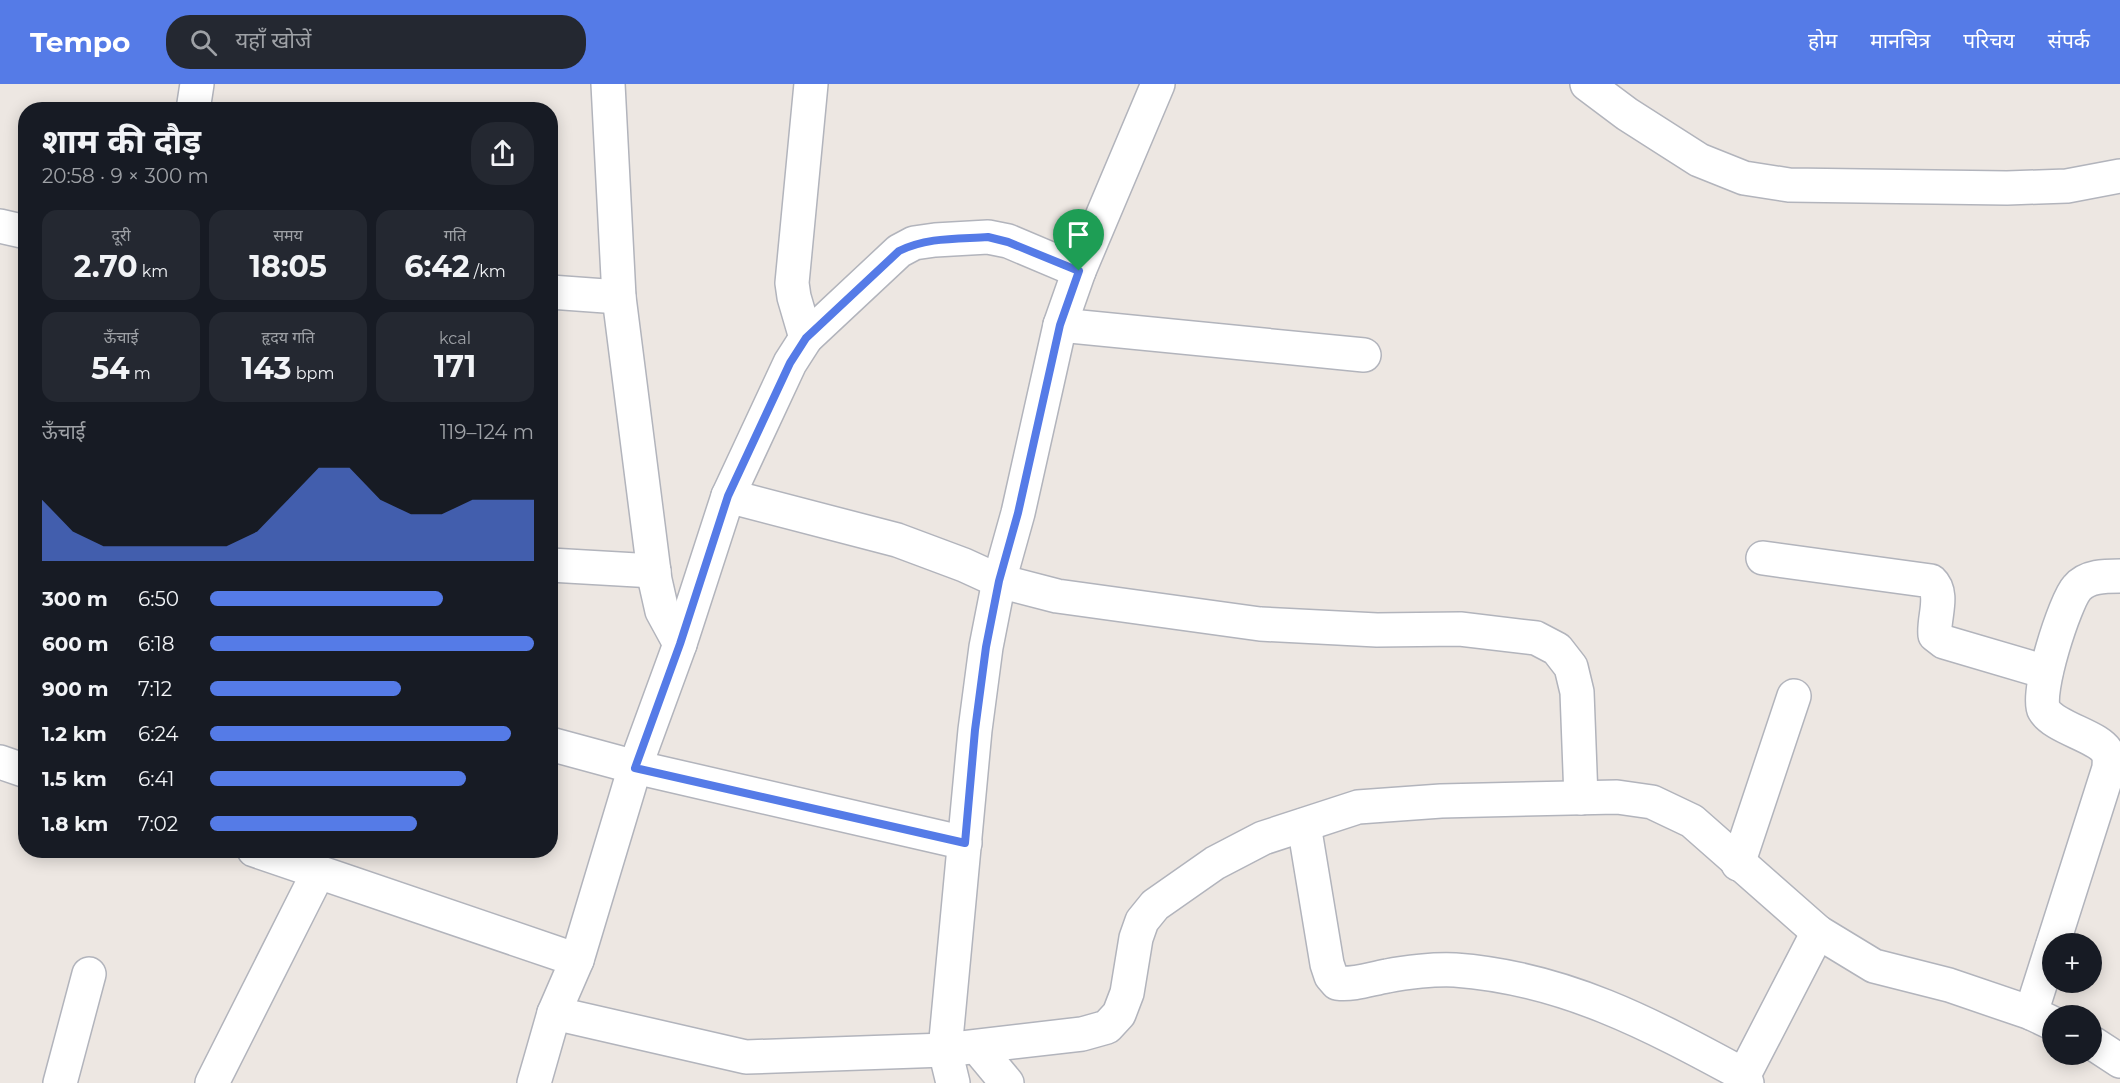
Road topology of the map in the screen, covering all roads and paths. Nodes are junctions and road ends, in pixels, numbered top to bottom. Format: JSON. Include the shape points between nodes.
{"nodes":[{"id":1,"x":197,"y":84,"type":"edge"},
{"id":2,"x":608,"y":84,"type":"edge"},
{"id":3,"x":811,"y":84,"type":"edge"},
{"id":4,"x":1158,"y":84,"type":"edge"},
{"id":5,"x":1587,"y":84,"type":"edge"},
{"id":6,"x":194,"y":102,"type":"edge"},
{"id":7,"x":2120,"y":176,"type":"edge"},
{"id":8,"x":0,"y":226,"type":"edge"},
{"id":9,"x":18,"y":230,"type":"edge"},
{"id":10,"x":1079,"y":271,"type":"junction"},
{"id":11,"x":558,"y":293,"type":"edge"},
{"id":12,"x":619,"y":297,"type":"junction"},
{"id":13,"x":1060,"y":325,"type":"junction"},
{"id":14,"x":806,"y":338,"type":"junction"},
{"id":15,"x":1364,"y":355,"type":"dead end"},
{"id":16,"x":728,"y":496,"type":"junction"},
{"id":17,"x":1763,"y":558,"type":"dead end"},
{"id":18,"x":558,"y":565,"type":"edge"},
{"id":19,"x":654,"y":571,"type":"junction"},
{"id":20,"x":2120,"y":576,"type":"edge"},
{"id":21,"x":999,"y":581,"type":"junction"},
{"id":22,"x":680,"y":644,"type":"junction"},
{"id":23,"x":2046,"y":672,"type":"junction"},
{"id":24,"x":1794,"y":696,"type":"dead end"},
{"id":25,"x":558,"y":746,"type":"edge"},
{"id":26,"x":0,"y":762,"type":"edge"},
{"id":27,"x":18,"y":768,"type":"edge"},
{"id":28,"x":635,"y":768,"type":"junction"},
{"id":29,"x":1581,"y":798,"type":"junction"},
{"id":30,"x":1304,"y":825,"type":"junction"},
{"id":31,"x":965,"y":843,"type":"junction"},
{"id":32,"x":276,"y":858,"type":"edge"},
{"id":33,"x":1738,"y":864,"type":"junction"},
{"id":34,"x":318,"y":873,"type":"junction"},
{"id":35,"x":1818,"y":932,"type":"junction"},
{"id":36,"x":2057,"y":933,"type":"edge"},
{"id":37,"x":577,"y":960,"type":"junction"},
{"id":38,"x":89,"y":974,"type":"dead end"},
{"id":39,"x":554,"y":1013,"type":"junction"},
{"id":40,"x":2042,"y":1018,"type":"edge"},
{"id":41,"x":977,"y":1047,"type":"junction"},
{"id":42,"x":2102,"y":1049,"type":"edge"},
{"id":43,"x":945,"y":1050,"type":"junction"},
{"id":44,"x":2120,"y":1061,"type":"edge"},
{"id":45,"x":745,"y":1070,"type":"edge"},
{"id":46,"x":1745,"y":1079,"type":"edge"},
{"id":47,"x":60,"y":1083,"type":"edge"},
{"id":48,"x":212,"y":1083,"type":"edge"},
{"id":49,"x":534,"y":1083,"type":"edge"},
{"id":50,"x":953,"y":1083,"type":"edge"},
{"id":51,"x":1007,"y":1083,"type":"edge"}],
"edges":[{"from":1,"to":6,"type":"street"},
{"from":2,"to":12,"type":"street"},
{"from":3,"to":14,"type":"street","via":[[792,283]]},
{"from":4,"to":10,"type":"street"},
{"from":5,"to":7,"type":"street","via":[[1699,160],[1744,178],[1790,185],[2007,188],[2067,186]]},
{"from":8,"to":9,"type":"street"},
{"from":10,"to":13,"type":"street"},
{"from":10,"to":14,"type":"street","via":[[988,237],[914,243],[899,251]]},
{"from":11,"to":12,"type":"street"},
{"from":12,"to":19,"type":"street"},
{"from":13,"to":15,"type":"street"},
{"from":13,"to":21,"type":"street"},
{"from":14,"to":16,"type":"street","via":[[790,363]]},
{"from":16,"to":21,"type":"street","via":[[897,540]]},
{"from":16,"to":22,"type":"street"},
{"from":17,"to":23,"type":"street","via":[[1931,581],[1938,594],[1935,635],[1944,642]]},
{"from":18,"to":19,"type":"street"},
{"from":19,"to":22,"type":"street","via":[[662,610]]},
{"from":20,"to":23,"type":"street","via":[[2089,579],[2078,586],[2070,598]]},
{"from":21,"to":29,"type":"street","via":[[1058,596],[1260,624],[1377,630],[1460,629],[1536,638],[1557,649],[1571,667],[1577,692]]},
{"from":21,"to":31,"type":"street","via":[[978,706]]},
{"from":22,"to":28,"type":"street"},
{"from":23,"to":36,"type":"street","via":[[2043,709],[2050,717],[2102,746],[2109,755],[2109,768]]},
{"from":24,"to":33,"type":"street"},
{"from":25,"to":28,"type":"street"},
{"from":26,"to":27,"type":"street"},
{"from":28,"to":31,"type":"street"},
{"from":28,"to":37,"type":"street"},
{"from":29,"to":30,"type":"street","via":[[1358,807]]},
{"from":29,"to":33,"type":"street","via":[[1617,797],[1652,802],[1692,821]]},
{"from":30,"to":41,"type":"street","via":[[1263,838],[1215,863],[1155,904],[1142,921],[1136,938],[1127,993],[1119,1014],[1107,1027],[1082,1034]]},
{"from":30,"to":46,"type":"street","via":[[1327,964],[1337,983],[1452,970],[1512,976],[1585,997],[1658,1029]]},
{"from":31,"to":43,"type":"street"},
{"from":32,"to":34,"type":"street"},
{"from":33,"to":35,"type":"street"},
{"from":34,"to":37,"type":"street"},
{"from":34,"to":48,"type":"street"},
{"from":35,"to":40,"type":"street","via":[[1874,966],[1948,985]]},
{"from":35,"to":46,"type":"street"},
{"from":37,"to":39,"type":"street"},
{"from":38,"to":47,"type":"street"},
{"from":39,"to":45,"type":"street"},
{"from":39,"to":49,"type":"street"},
{"from":41,"to":43,"type":"street"},
{"from":41,"to":51,"type":"street"},
{"from":42,"to":44,"type":"street"},
{"from":43,"to":45,"type":"street"},
{"from":43,"to":50,"type":"street"}]}
